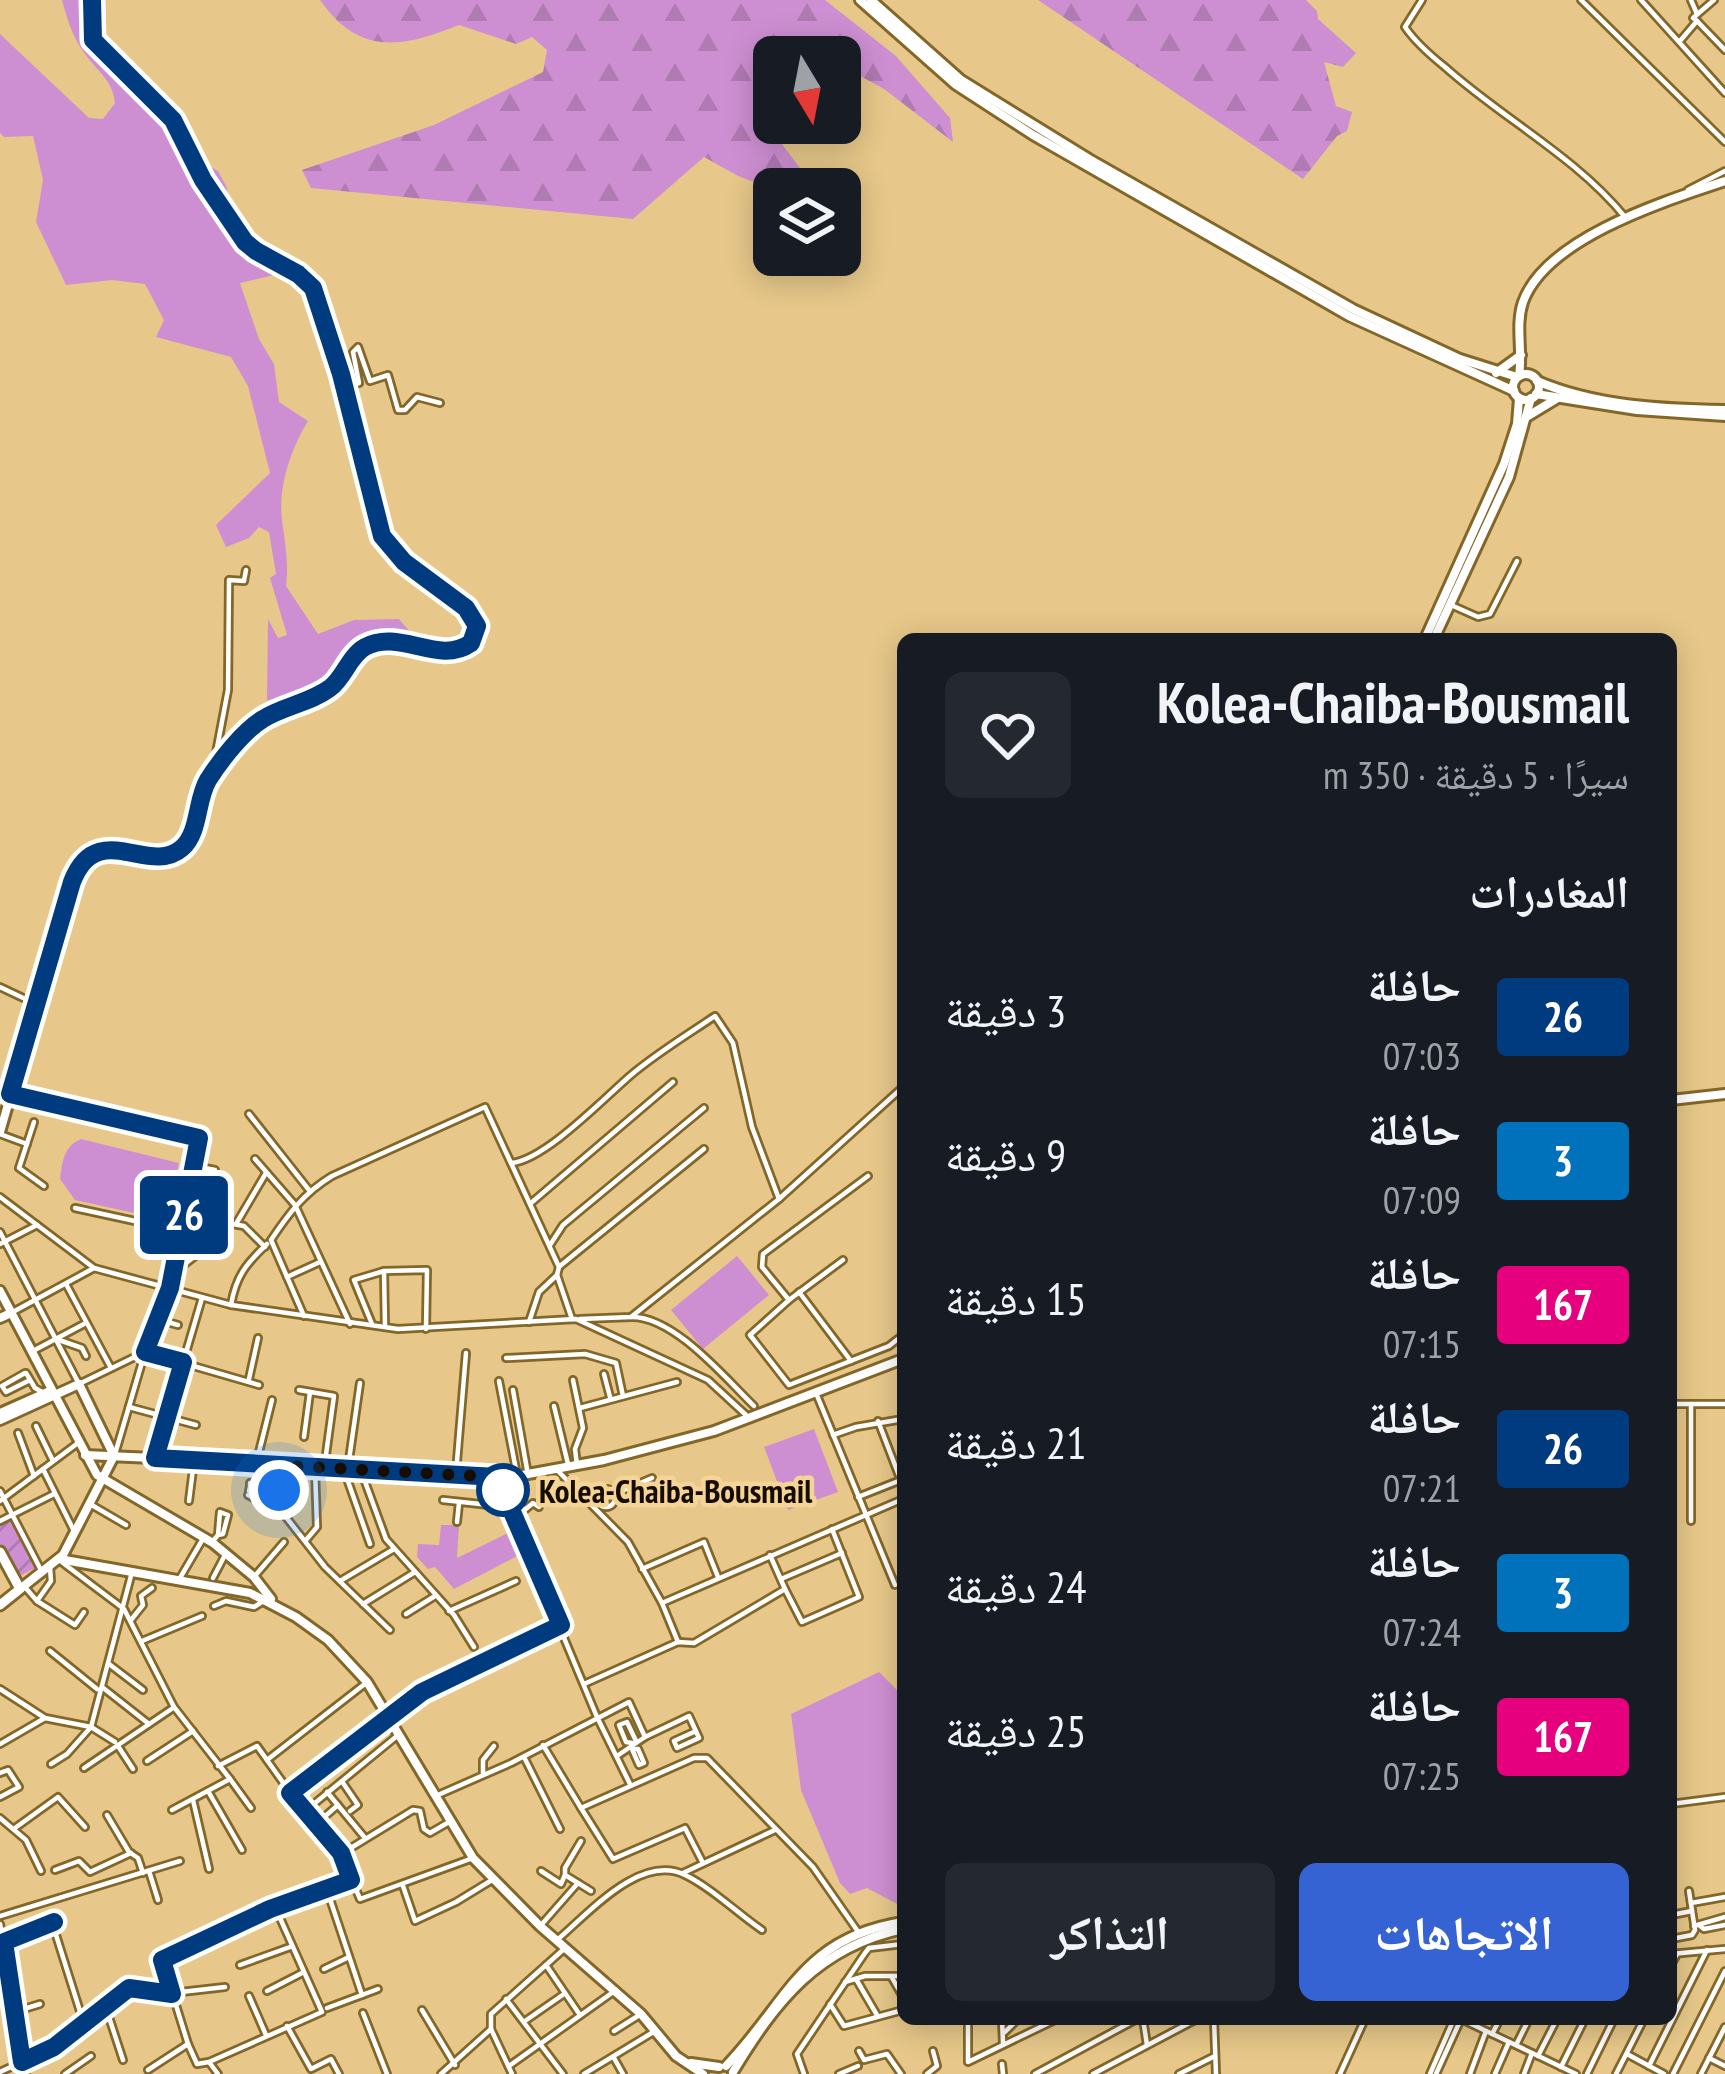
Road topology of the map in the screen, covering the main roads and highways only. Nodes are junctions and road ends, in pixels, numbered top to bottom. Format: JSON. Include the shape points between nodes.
{"nodes":[{"id":1,"x":92,"y":0,"type":"edge"},
{"id":2,"x":860,"y":0,"type":"edge"},
{"id":3,"x":871,"y":0,"type":"edge"},
{"id":4,"x":1725,"y":181,"type":"edge"},
{"id":5,"x":1521,"y":351,"type":"junction"},
{"id":6,"x":1496,"y":373,"type":"junction"},
{"id":7,"x":1518,"y":376,"type":"junction"},
{"id":8,"x":1535,"y":378,"type":"junction"},
{"id":9,"x":1517,"y":394,"type":"junction"},
{"id":10,"x":1533,"y":396,"type":"junction"},
{"id":11,"x":1559,"y":398,"type":"junction"},
{"id":12,"x":1725,"y":413,"type":"edge"},
{"id":13,"x":1527,"y":417,"type":"junction"},
{"id":14,"x":1432,"y":633,"type":"edge"},
{"id":15,"x":1433,"y":633,"type":"edge"},
{"id":16,"x":1725,"y":1092,"type":"edge"},
{"id":17,"x":1677,"y":1096,"type":"edge"},
{"id":18,"x":0,"y":1133,"type":"edge"},
{"id":19,"x":0,"y":1291,"type":"edge"},
{"id":20,"x":11,"y":1313,"type":"junction"},
{"id":21,"x":0,"y":1318,"type":"edge"},
{"id":22,"x":897,"y":1361,"type":"edge"},
{"id":23,"x":49,"y":1393,"type":"junction"},
{"id":24,"x":0,"y":1416,"type":"edge"},
{"id":25,"x":85,"y":1454,"type":"junction"},
{"id":26,"x":114,"y":1456,"type":"junction"},
{"id":27,"x":102,"y":1479,"type":"junction"},
{"id":28,"x":0,"y":1552,"type":"edge"},
{"id":29,"x":59,"y":1559,"type":"junction"},
{"id":30,"x":22,"y":1587,"type":"junction"},
{"id":31,"x":271,"y":1602,"type":"junction"},
{"id":32,"x":0,"y":1604,"type":"edge"},
{"id":33,"x":897,"y":1926,"type":"edge"},
{"id":34,"x":897,"y":1927,"type":"edge"},
{"id":35,"x":683,"y":2062,"type":"junction"},
{"id":36,"x":725,"y":2071,"type":"edge"},
{"id":37,"x":703,"y":2074,"type":"edge"}],
"edges":[{"from":1,"to":18,"type":"main road","via":[[93,40],[173,120],[245,242],[313,288],[386,544],[466,608],[477,626],[471,643],[455,652],[389,641],[366,647],[332,687],[257,723],[213,774],[180,850],[110,850],[77,868]]},
{"from":2,"to":9,"type":"main road","via":[[956,85],[1033,135],[1349,316]]},
{"from":3,"to":6,"type":"main road","via":[[996,105],[1353,309]]},
{"from":4,"to":5,"type":"main road","via":[[1577,244],[1539,273],[1521,310]]},
{"from":5,"to":6,"type":"main road"},
{"from":5,"to":7,"type":"main road"},
{"from":5,"to":8,"type":"main road"},
{"from":6,"to":7,"type":"main road"},
{"from":7,"to":8,"type":"main road"},
{"from":7,"to":9,"type":"main road"},
{"from":8,"to":10,"type":"main road"},
{"from":8,"to":12,"type":"main road","via":[[1597,398]]},
{"from":9,"to":10,"type":"main road"},
{"from":9,"to":14,"type":"main road","via":[[1504,464]]},
{"from":10,"to":11,"type":"main road"},
{"from":10,"to":13,"type":"main road"},
{"from":11,"to":12,"type":"main road"},
{"from":11,"to":13,"type":"main road"},
{"from":13,"to":15,"type":"main road","via":[[1509,477]]},
{"from":16,"to":17,"type":"main road"},
{"from":19,"to":20,"type":"main road"},
{"from":20,"to":21,"type":"main road"},
{"from":20,"to":23,"type":"main road"},
{"from":22,"to":26,"type":"main road","via":[[750,1419],[523,1475]]},
{"from":23,"to":24,"type":"main road"},
{"from":23,"to":25,"type":"main road"},
{"from":23,"to":26,"type":"main road","via":[[79,1384]]},
{"from":25,"to":26,"type":"main road"},
{"from":25,"to":27,"type":"main road"},
{"from":26,"to":27,"type":"main road"},
{"from":27,"to":29,"type":"main road"},
{"from":27,"to":31,"type":"main road","via":[[211,1538]]},
{"from":28,"to":30,"type":"main road"},
{"from":29,"to":30,"type":"main road"},
{"from":29,"to":31,"type":"main road"},
{"from":30,"to":32,"type":"main road"},
{"from":31,"to":35,"type":"main road","via":[[328,1640],[368,1682],[492,1880]]},
{"from":33,"to":36,"type":"main road","via":[[859,1934],[811,1962]]},
{"from":34,"to":36,"type":"main road","via":[[806,1974]]},
{"from":35,"to":36,"type":"main road"},
{"from":35,"to":37,"type":"main road"}]}
